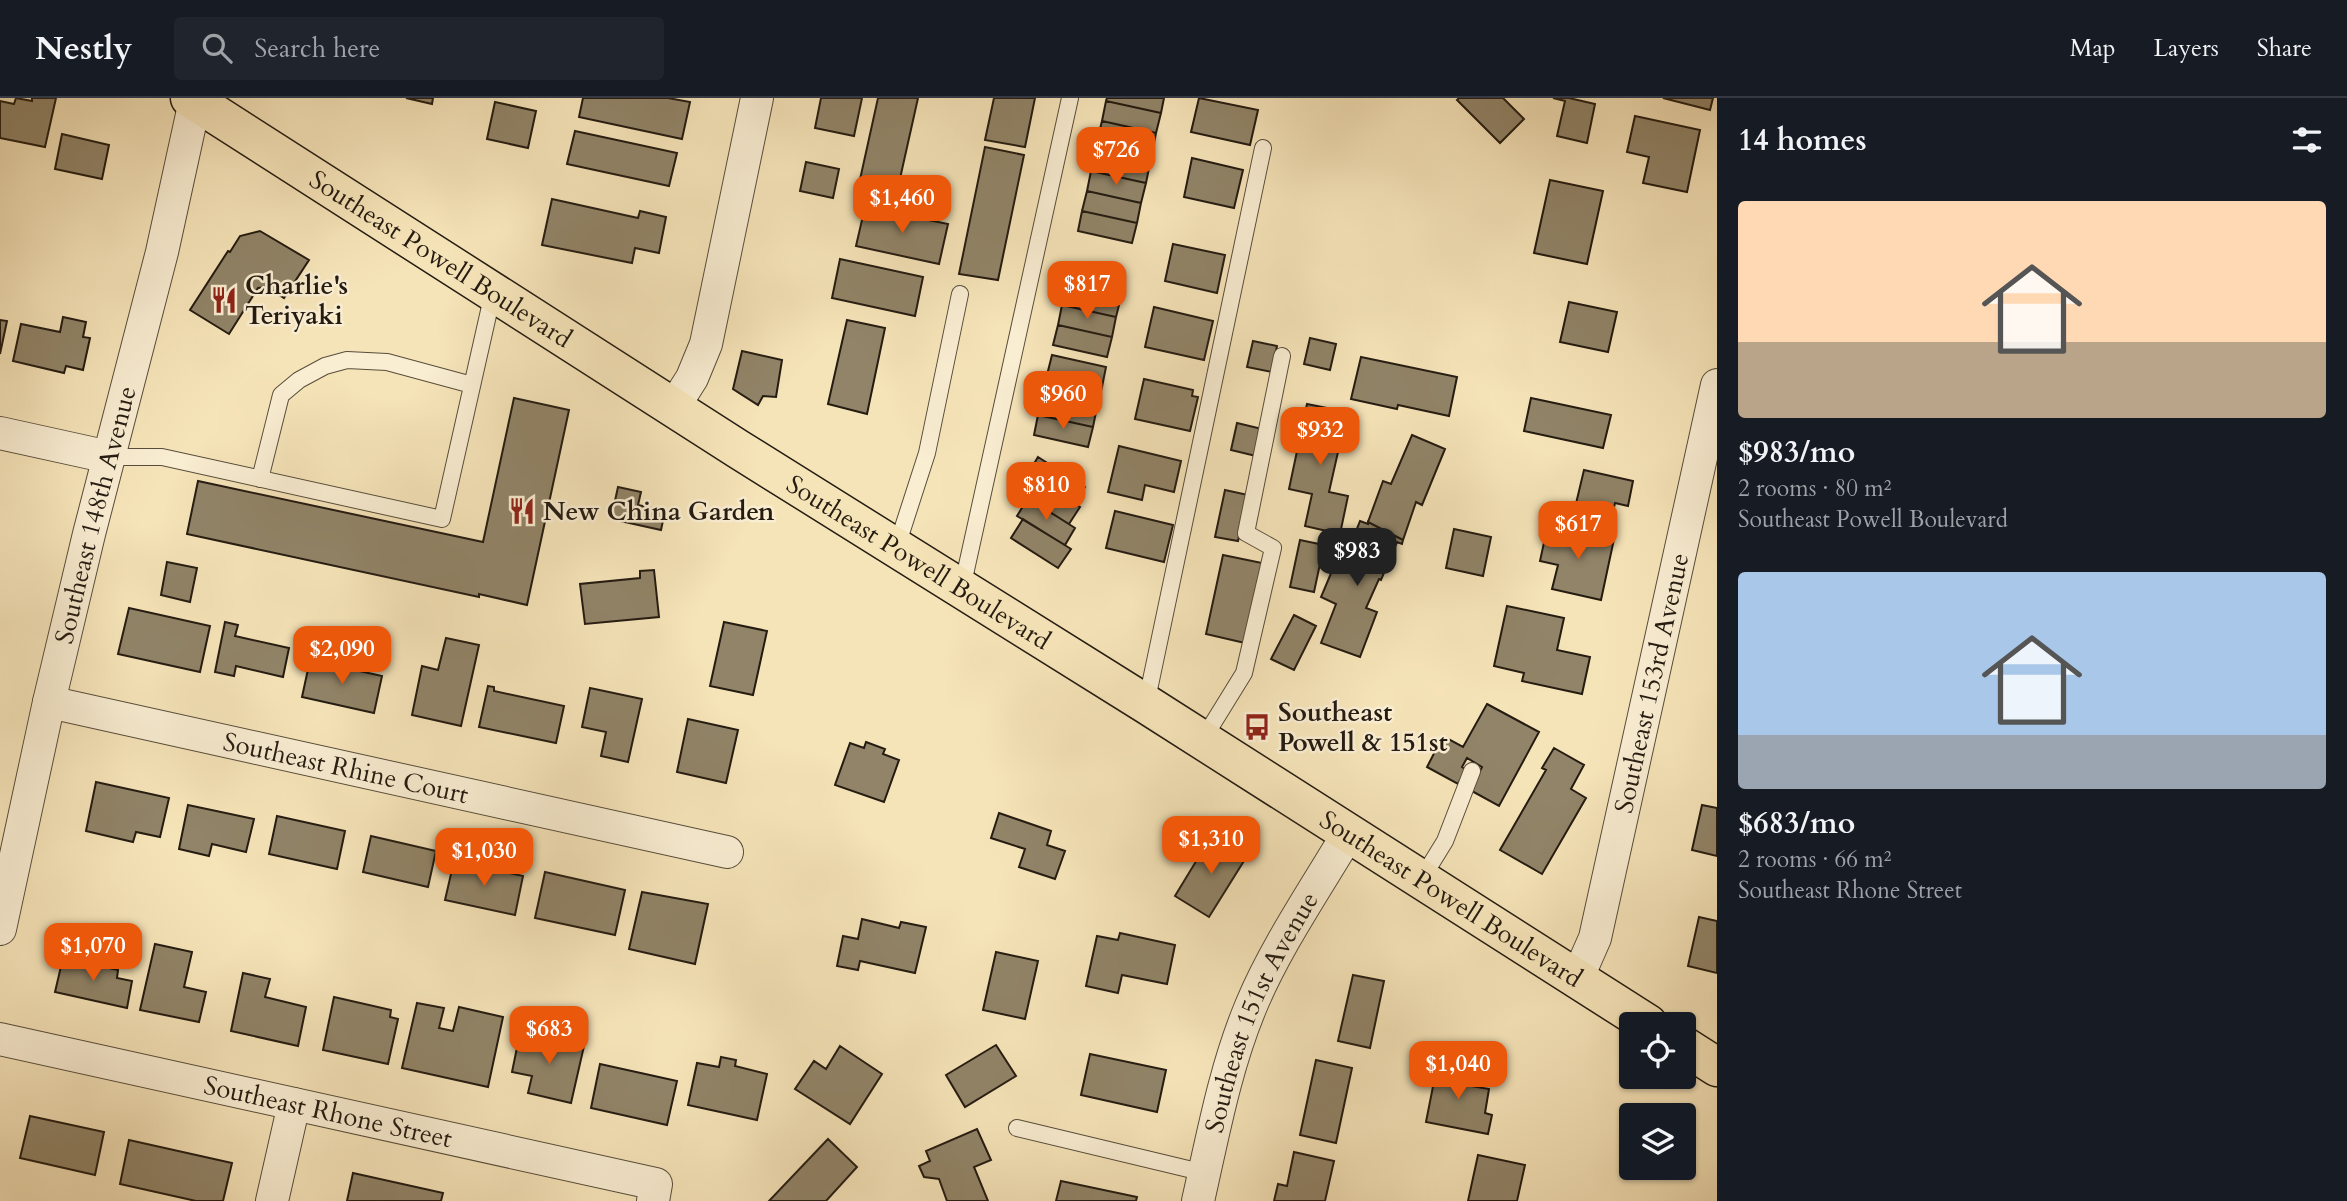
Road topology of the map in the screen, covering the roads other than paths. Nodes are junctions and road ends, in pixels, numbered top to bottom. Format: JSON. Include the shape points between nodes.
{"nodes":[{"id":1,"x":757,"y":98,"type":"edge"},
{"id":2,"x":1070,"y":98,"type":"edge"},
{"id":3,"x":193,"y":100,"type":"edge"},
{"id":4,"x":1263,"y":148,"type":"dead end"},
{"id":5,"x":493,"y":292,"type":"junction"},
{"id":6,"x":961,"y":294,"type":"dead end"},
{"id":7,"x":1282,"y":356,"type":"dead end"},
{"id":8,"x":1717,"y":385,"type":"edge"},
{"id":9,"x":472,"y":386,"type":"junction"},
{"id":10,"x":674,"y":408,"type":"junction"},
{"id":11,"x":0,"y":433,"type":"edge"},
{"id":12,"x":109,"y":457,"type":"junction"},
{"id":13,"x":260,"y":479,"type":"junction"},
{"id":14,"x":896,"y":549,"type":"junction"},
{"id":15,"x":962,"y":590,"type":"junction"},
{"id":16,"x":49,"y":702,"type":"junction"},
{"id":17,"x":1146,"y":704,"type":"junction"},
{"id":18,"x":1202,"y":741,"type":"junction"},
{"id":19,"x":1472,"y":771,"type":"dead end"},
{"id":20,"x":1348,"y":834,"type":"junction"},
{"id":21,"x":727,"y":852,"type":"dead end"},
{"id":22,"x":1421,"y":880,"type":"junction"},
{"id":23,"x":0,"y":929,"type":"edge"},
{"id":24,"x":1577,"y":979,"type":"junction"},
{"id":25,"x":1629,"y":1012,"type":"edge"},
{"id":26,"x":0,"y":1039,"type":"edge"},
{"id":27,"x":1696,"y":1054,"type":"edge"},
{"id":28,"x":1717,"y":1067,"type":"edge"},
{"id":29,"x":294,"y":1104,"type":"junction"},
{"id":30,"x":1017,"y":1128,"type":"dead end"},
{"id":31,"x":1202,"y":1187,"type":"edge"},
{"id":32,"x":655,"y":1193,"type":"edge"},
{"id":33,"x":272,"y":1201,"type":"edge"}],
"edges":[{"from":1,"to":10,"type":"street","via":[[705,344]]},
{"from":2,"to":15,"type":"lane"},
{"from":3,"to":5,"type":"main road","name":"Southeast Powell Boulevard"},
{"from":3,"to":12,"type":"street","name":"Southeast 148th Avenue","via":[[162,252]]},
{"from":4,"to":17,"type":"lane"},
{"from":5,"to":9,"type":"lane"},
{"from":5,"to":10,"type":"main road","name":"Southeast Powell Boulevard"},
{"from":6,"to":14,"type":"lane","via":[[927,453]]},
{"from":7,"to":18,"type":"lane","via":[[1246,533],[1273,548],[1244,673]]},
{"from":8,"to":24,"type":"street","name":"Southeast 153rd Avenue","via":[[1595,938]]},
{"from":9,"to":13,"type":"lane","via":[[387,362],[347,360],[325,366],[281,395]]},
{"from":9,"to":13,"type":"lane","via":[[442,519]]},
{"from":10,"to":14,"type":"main road","name":"Southeast Powell Boulevard"},
{"from":11,"to":12,"type":"street"},
{"from":12,"to":13,"type":"lane","via":[[162,457]]},
{"from":12,"to":16,"type":"street","name":"Southeast 148th Avenue"},
{"from":14,"to":15,"type":"main road","name":"Southeast Powell Boulevard"},
{"from":15,"to":17,"type":"main road","name":"Southeast Powell Boulevard"},
{"from":16,"to":21,"type":"street","name":"Southeast Rhine Court"},
{"from":16,"to":23,"type":"street","name":"Southeast 148th Avenue"},
{"from":17,"to":18,"type":"main road","name":"Southeast Powell Boulevard"},
{"from":18,"to":20,"type":"main road","name":"Southeast Powell Boulevard"},
{"from":19,"to":22,"type":"lane","via":[[1445,841]]},
{"from":20,"to":22,"type":"main road","name":"Southeast Powell Boulevard"},
{"from":20,"to":31,"type":"street","name":"Southeast 151st Avenue","via":[[1252,1004],[1229,1064]]},
{"from":22,"to":24,"type":"main road","name":"Southeast Powell Boulevard"},
{"from":24,"to":25,"type":"main road","name":"Southeast Powell Boulevard"},
{"from":26,"to":29,"type":"street","name":"Southeast Rhone Street"},
{"from":27,"to":28,"type":"main road"},
{"from":29,"to":32,"type":"street","name":"Southeast Rhone Street"},
{"from":29,"to":33,"type":"street"},
{"from":30,"to":31,"type":"lane"}]}
